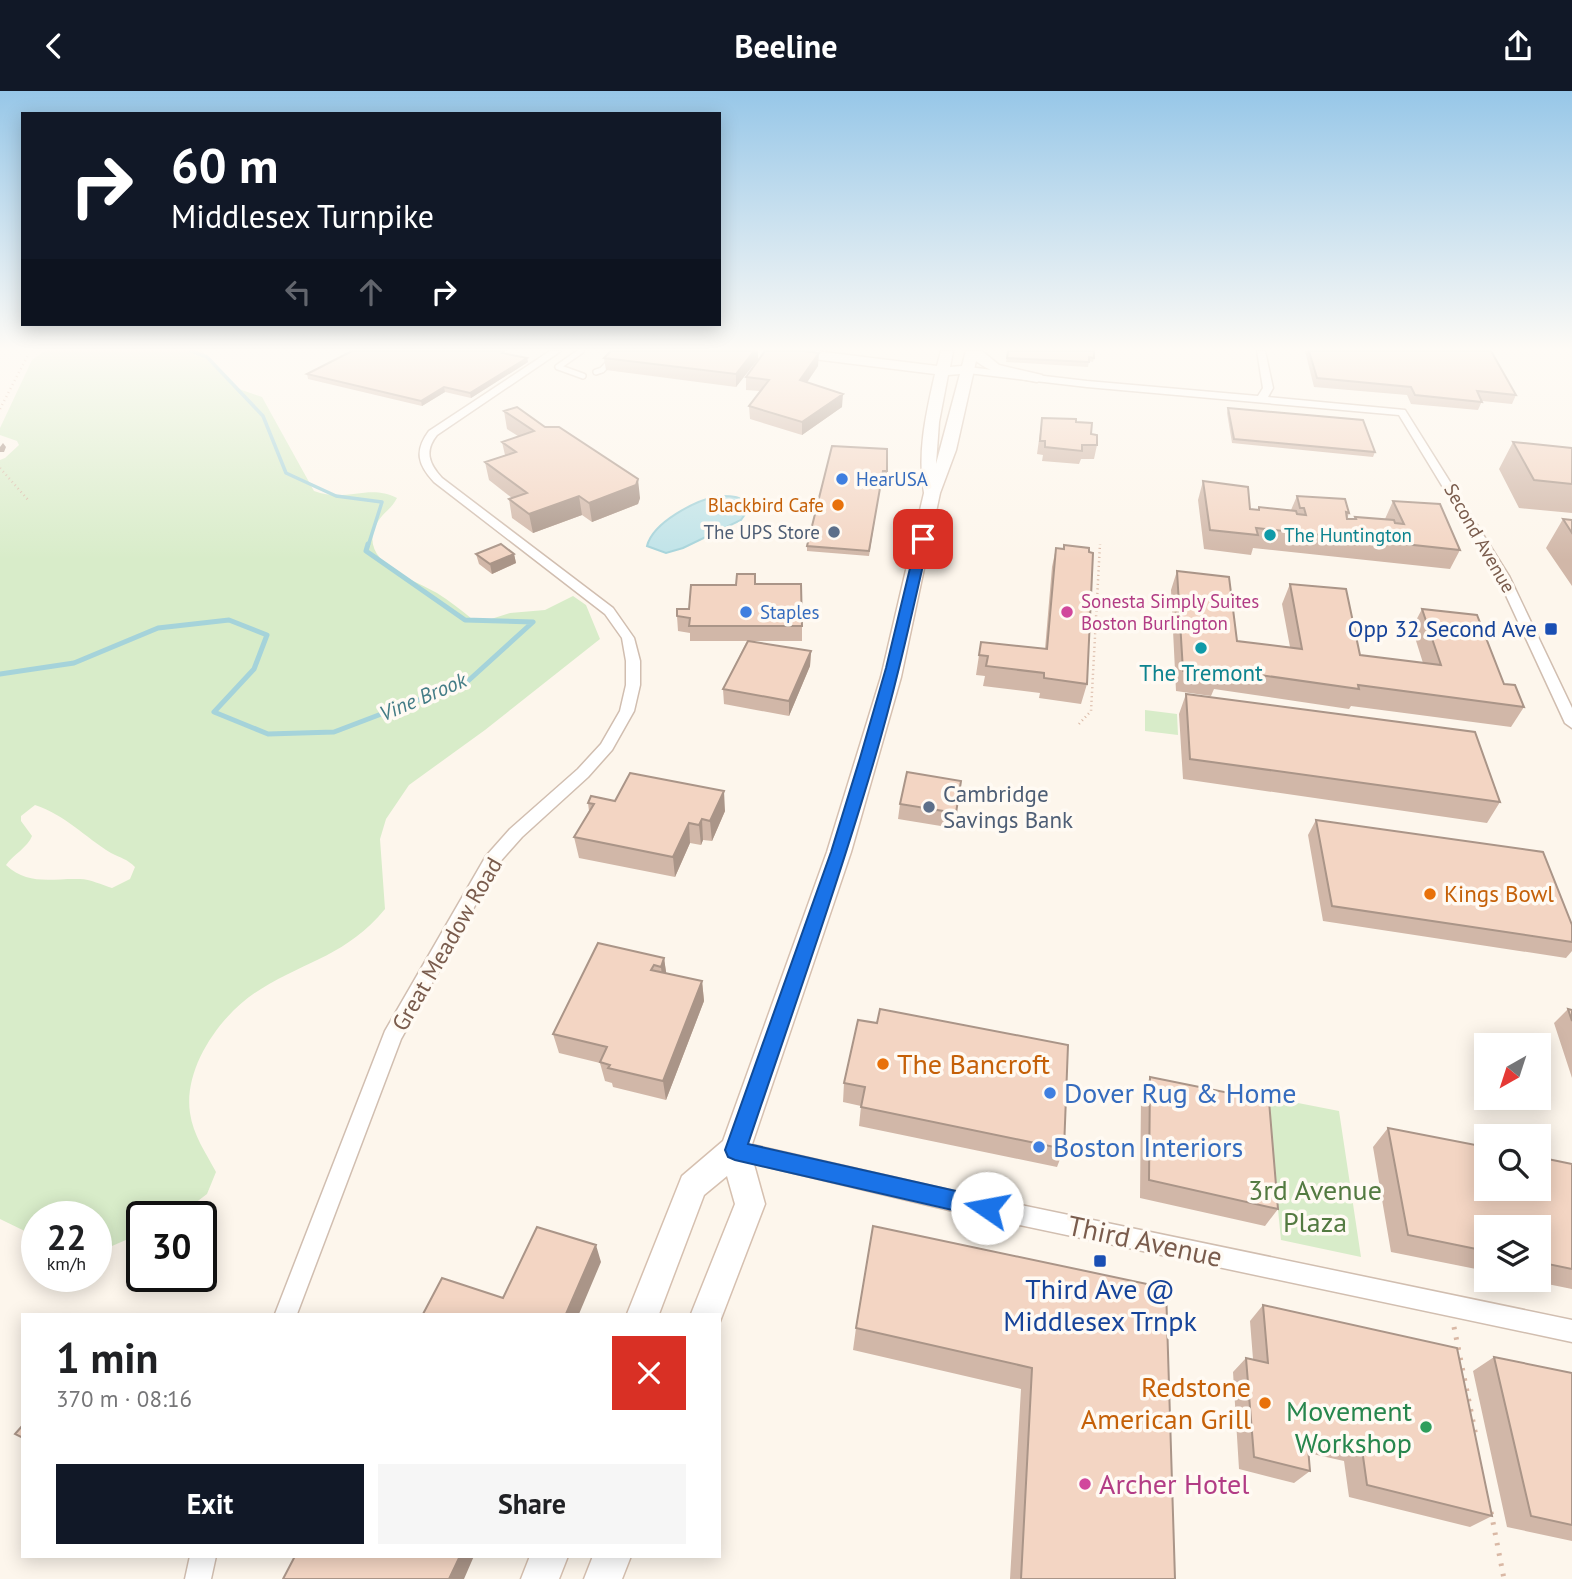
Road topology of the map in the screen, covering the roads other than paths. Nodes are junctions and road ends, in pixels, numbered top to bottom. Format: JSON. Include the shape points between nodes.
{"nodes":[{"id":1,"x":452,"y":420,"type":"edge"},
{"id":2,"x":933,"y":420,"type":"edge"},
{"id":3,"x":956,"y":420,"type":"edge"},
{"id":4,"x":1408,"y":420,"type":"edge"},
{"id":5,"x":932,"y":493,"type":"junction"},
{"id":6,"x":1572,"y":723,"type":"edge"},
{"id":7,"x":735,"y":1150,"type":"junction"},
{"id":8,"x":286,"y":1313,"type":"edge"},
{"id":9,"x":643,"y":1313,"type":"edge"},
{"id":10,"x":707,"y":1313,"type":"edge"},
{"id":11,"x":1567,"y":1327,"type":"edge"},
{"id":12,"x":203,"y":1558,"type":"edge"},
{"id":13,"x":548,"y":1558,"type":"edge"},
{"id":14,"x":611,"y":1558,"type":"edge"},
{"id":15,"x":198,"y":1579,"type":"edge"},
{"id":16,"x":540,"y":1579,"type":"edge"},
{"id":17,"x":603,"y":1579,"type":"edge"}],
"edges":[{"from":1,"to":8,"type":"street","name":"Great Meadow Road","via":[[423,446],[423,461],[429,471],[616,619],[628,638],[633,685],[627,711],[597,760],[516,833],[482,875],[392,1037]]},
{"from":2,"to":5,"type":"main road","via":[[927,451]]},
{"from":3,"to":5,"type":"main road"},
{"from":4,"to":6,"type":"street","name":"Second Avenue","via":[[1503,576]]},
{"from":5,"to":7,"type":"main road","via":[[868,758]]},
{"from":7,"to":9,"type":"main road","via":[[693,1186]]},
{"from":7,"to":10,"type":"main road","via":[[750,1203]]},
{"from":7,"to":11,"type":"street","name":"Third Avenue","via":[[960,1202]]},
{"from":12,"to":15,"type":"street"},
{"from":13,"to":16,"type":"main road"},
{"from":14,"to":17,"type":"main road"}]}
